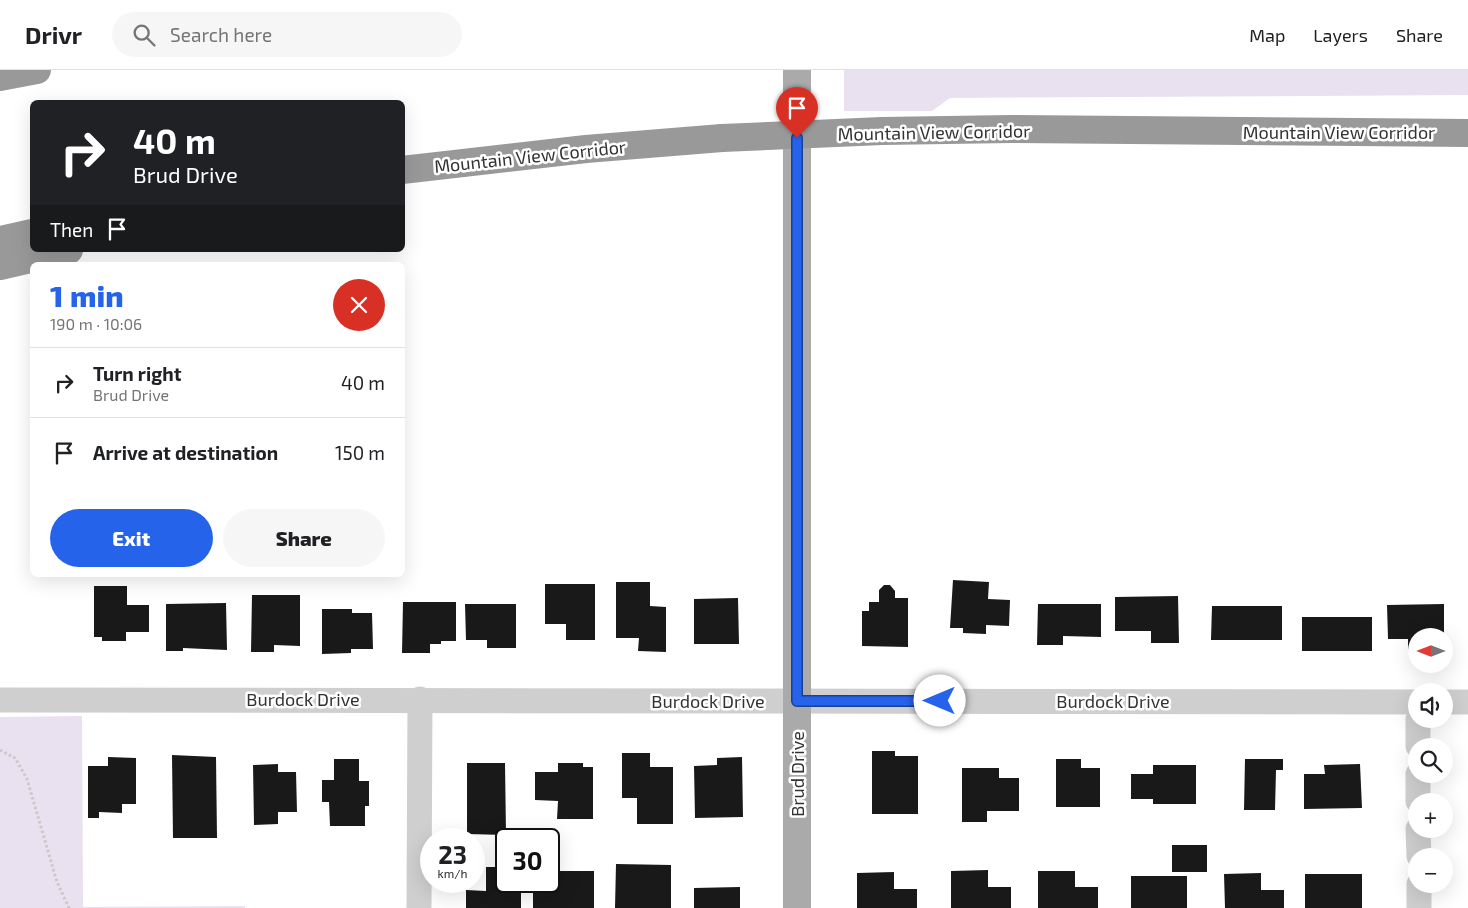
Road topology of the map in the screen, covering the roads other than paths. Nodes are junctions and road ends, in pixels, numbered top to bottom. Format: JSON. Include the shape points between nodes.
{"nodes":[{"id":1,"x":37,"y":70,"type":"edge"},
{"id":2,"x":797,"y":70,"type":"edge"},
{"id":3,"x":0,"y":77,"type":"edge"},
{"id":4,"x":1468,"y":133,"type":"edge"},
{"id":5,"x":586,"y":149,"type":"junction"},
{"id":6,"x":405,"y":170,"type":"edge"},
{"id":7,"x":405,"y":185,"type":"edge"},
{"id":8,"x":30,"y":233,"type":"edge"},
{"id":9,"x":0,"y":240,"type":"edge"},
{"id":10,"x":60,"y":252,"type":"edge"},
{"id":11,"x":0,"y":266,"type":"edge"},
{"id":12,"x":420,"y":699,"type":"junction"},
{"id":13,"x":0,"y":700,"type":"edge"},
{"id":14,"x":797,"y":701,"type":"junction"},
{"id":15,"x":1408,"y":702,"type":"edge"},
{"id":16,"x":1453,"y":702,"type":"edge"},
{"id":17,"x":1468,"y":702,"type":"edge"},
{"id":18,"x":1419,"y":893,"type":"edge"},
{"id":19,"x":419,"y":908,"type":"edge"},
{"id":20,"x":797,"y":908,"type":"edge"},
{"id":21,"x":1419,"y":908,"type":"edge"}],
"edges":[{"from":1,"to":3,"type":"highway"},
{"from":2,"to":14,"type":"main road","name":"Brud Drive"},
{"from":4,"to":5,"type":"highway","name":"Mountain View Corridor","bridge":true,"via":[[882,131],[722,138]]},
{"from":5,"to":6,"type":"highway","name":"Mountain View Corridor"},
{"from":5,"to":7,"type":"highway"},
{"from":8,"to":9,"type":"highway"},
{"from":10,"to":11,"type":"highway"},
{"from":12,"to":13,"type":"street","name":"Burdock Drive"},
{"from":12,"to":14,"type":"street","name":"Burdock Drive"},
{"from":12,"to":19,"type":"street"},
{"from":14,"to":15,"type":"street","name":"Burdock Drive"},
{"from":14,"to":20,"type":"main road","name":"Brud Drive"},
{"from":16,"to":17,"type":"street"},
{"from":18,"to":21,"type":"street"}]}
